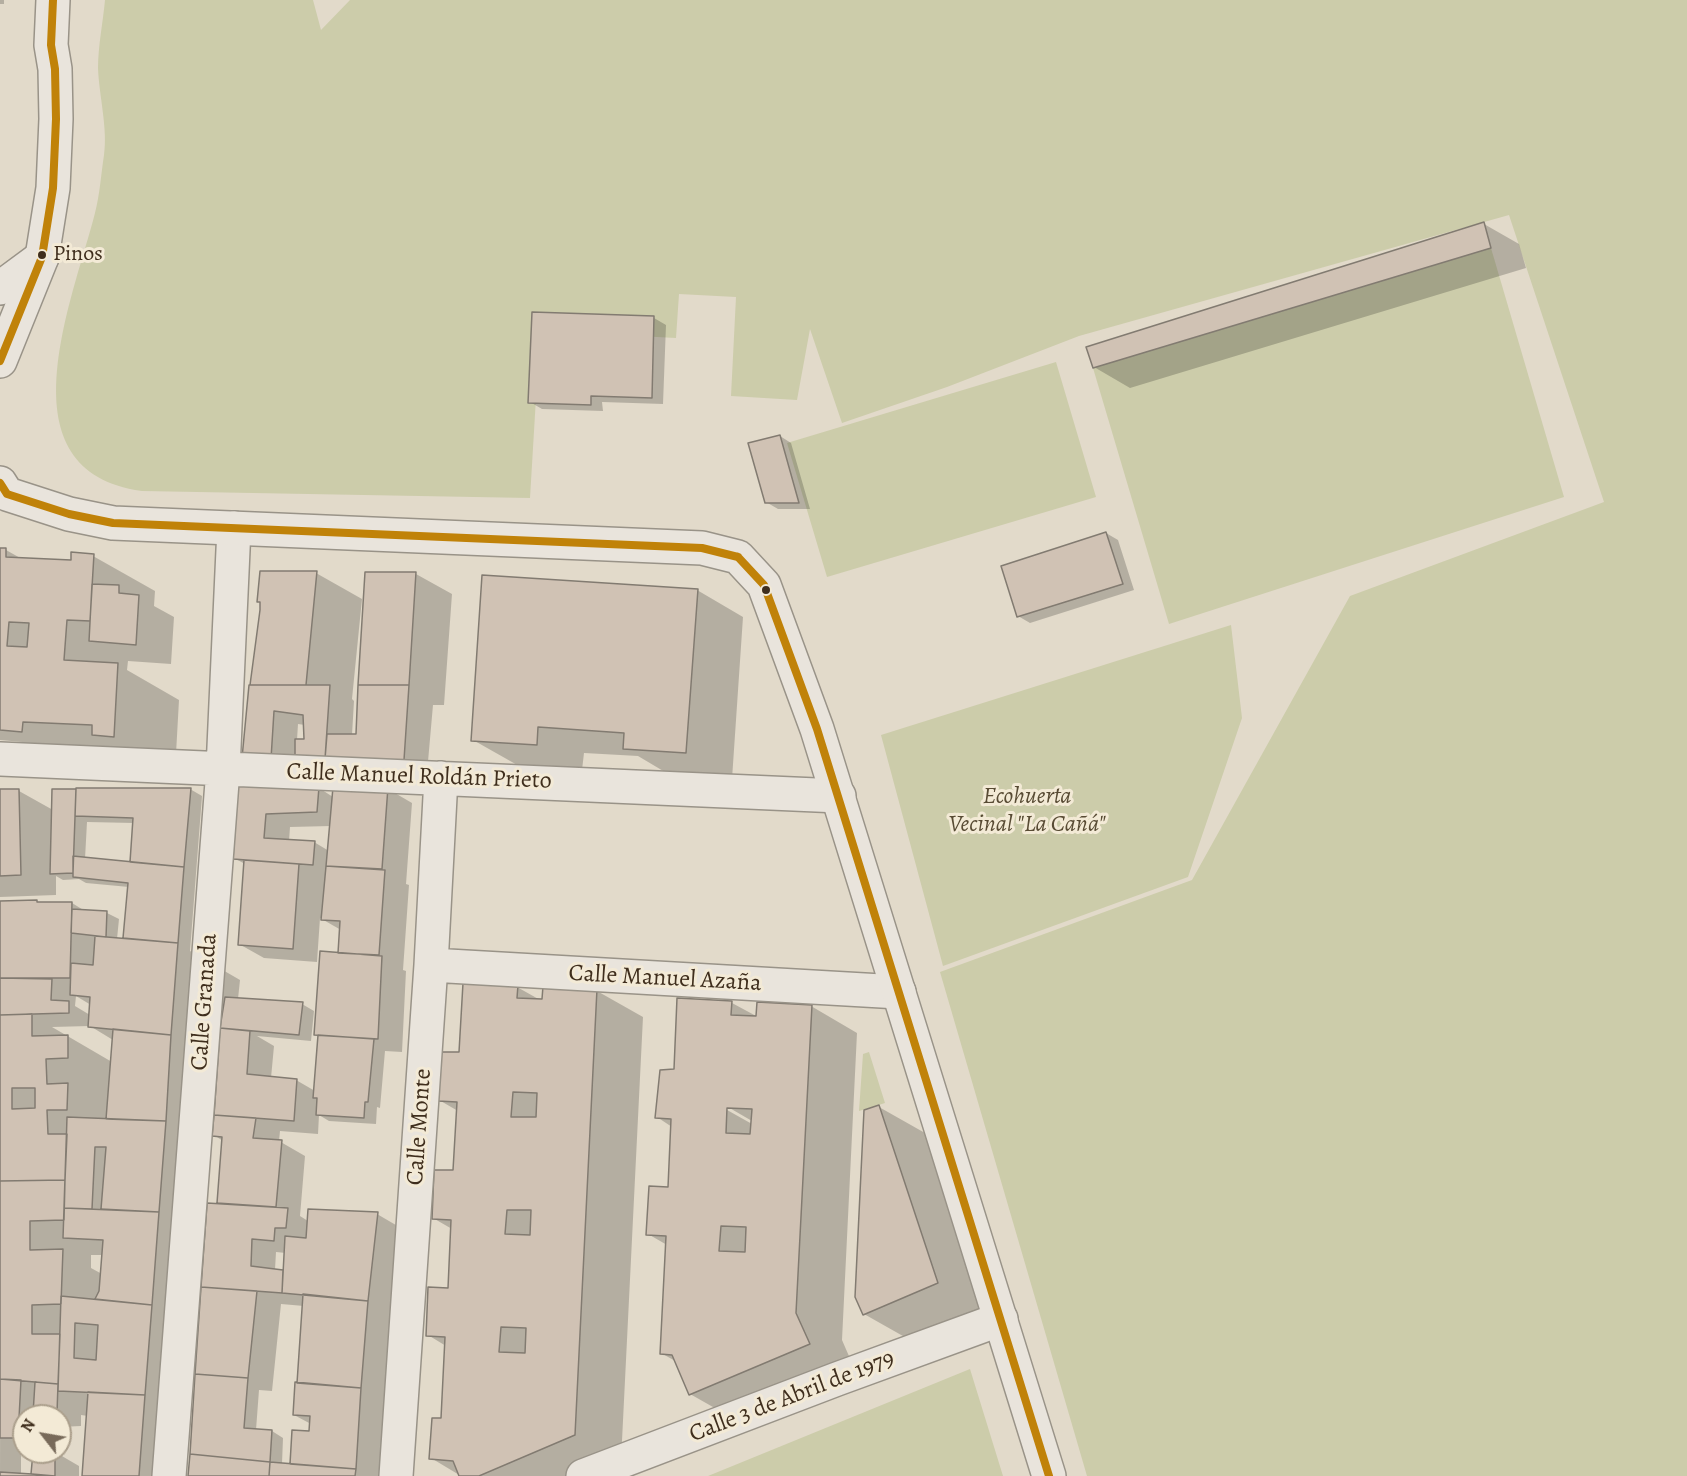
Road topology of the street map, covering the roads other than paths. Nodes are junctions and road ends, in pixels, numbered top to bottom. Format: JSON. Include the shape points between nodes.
{"nodes":[{"id":1,"x":53,"y":0,"type":"edge"},
{"id":2,"x":42,"y":257,"type":"junction"},
{"id":3,"x":0,"y":288,"type":"edge"},
{"id":4,"x":0,"y":361,"type":"edge"},
{"id":5,"x":0,"y":483,"type":"edge"},
{"id":6,"x":234,"y":528,"type":"junction"},
{"id":7,"x":0,"y":759,"type":"edge"},
{"id":8,"x":223,"y":769,"type":"junction"},
{"id":9,"x":441,"y":778,"type":"junction"},
{"id":10,"x":839,"y":796,"type":"junction"},
{"id":11,"x":431,"y":965,"type":"junction"},
{"id":12,"x":899,"y":992,"type":"junction"},
{"id":13,"x":1001,"y":1319,"type":"junction"},
{"id":14,"x":169,"y":1476,"type":"edge"},
{"id":15,"x":396,"y":1476,"type":"edge"},
{"id":16,"x":583,"y":1476,"type":"edge"},
{"id":17,"x":1049,"y":1476,"type":"edge"}],
"edges":[{"from":1,"to":2,"type":"street","via":[[56,119],[53,188]]},
{"from":2,"to":3,"type":"street"},
{"from":2,"to":4,"type":"street"},
{"from":5,"to":6,"type":"street","via":[[7,494],[113,524]]},
{"from":6,"to":8,"type":"street","name":"Calle Granada"},
{"from":6,"to":10,"type":"street","via":[[702,548],[738,557],[764,585]]},
{"from":7,"to":8,"type":"street","name":"Calle Manuel Roldán Prieto"},
{"from":8,"to":9,"type":"street","name":"Calle Manuel Roldán Prieto"},
{"from":8,"to":14,"type":"street","name":"Calle Granada"},
{"from":9,"to":10,"type":"street","name":"Calle Manuel Roldán Prieto"},
{"from":9,"to":11,"type":"street","name":"Calle Monte"},
{"from":10,"to":12,"type":"street"},
{"from":11,"to":12,"type":"street","name":"Calle Manuel Azaña"},
{"from":11,"to":15,"type":"street","name":"Calle Monte"},
{"from":12,"to":13,"type":"street"},
{"from":13,"to":16,"type":"street","name":"Calle 3 de Abril de 1979"},
{"from":13,"to":17,"type":"street"}]}
